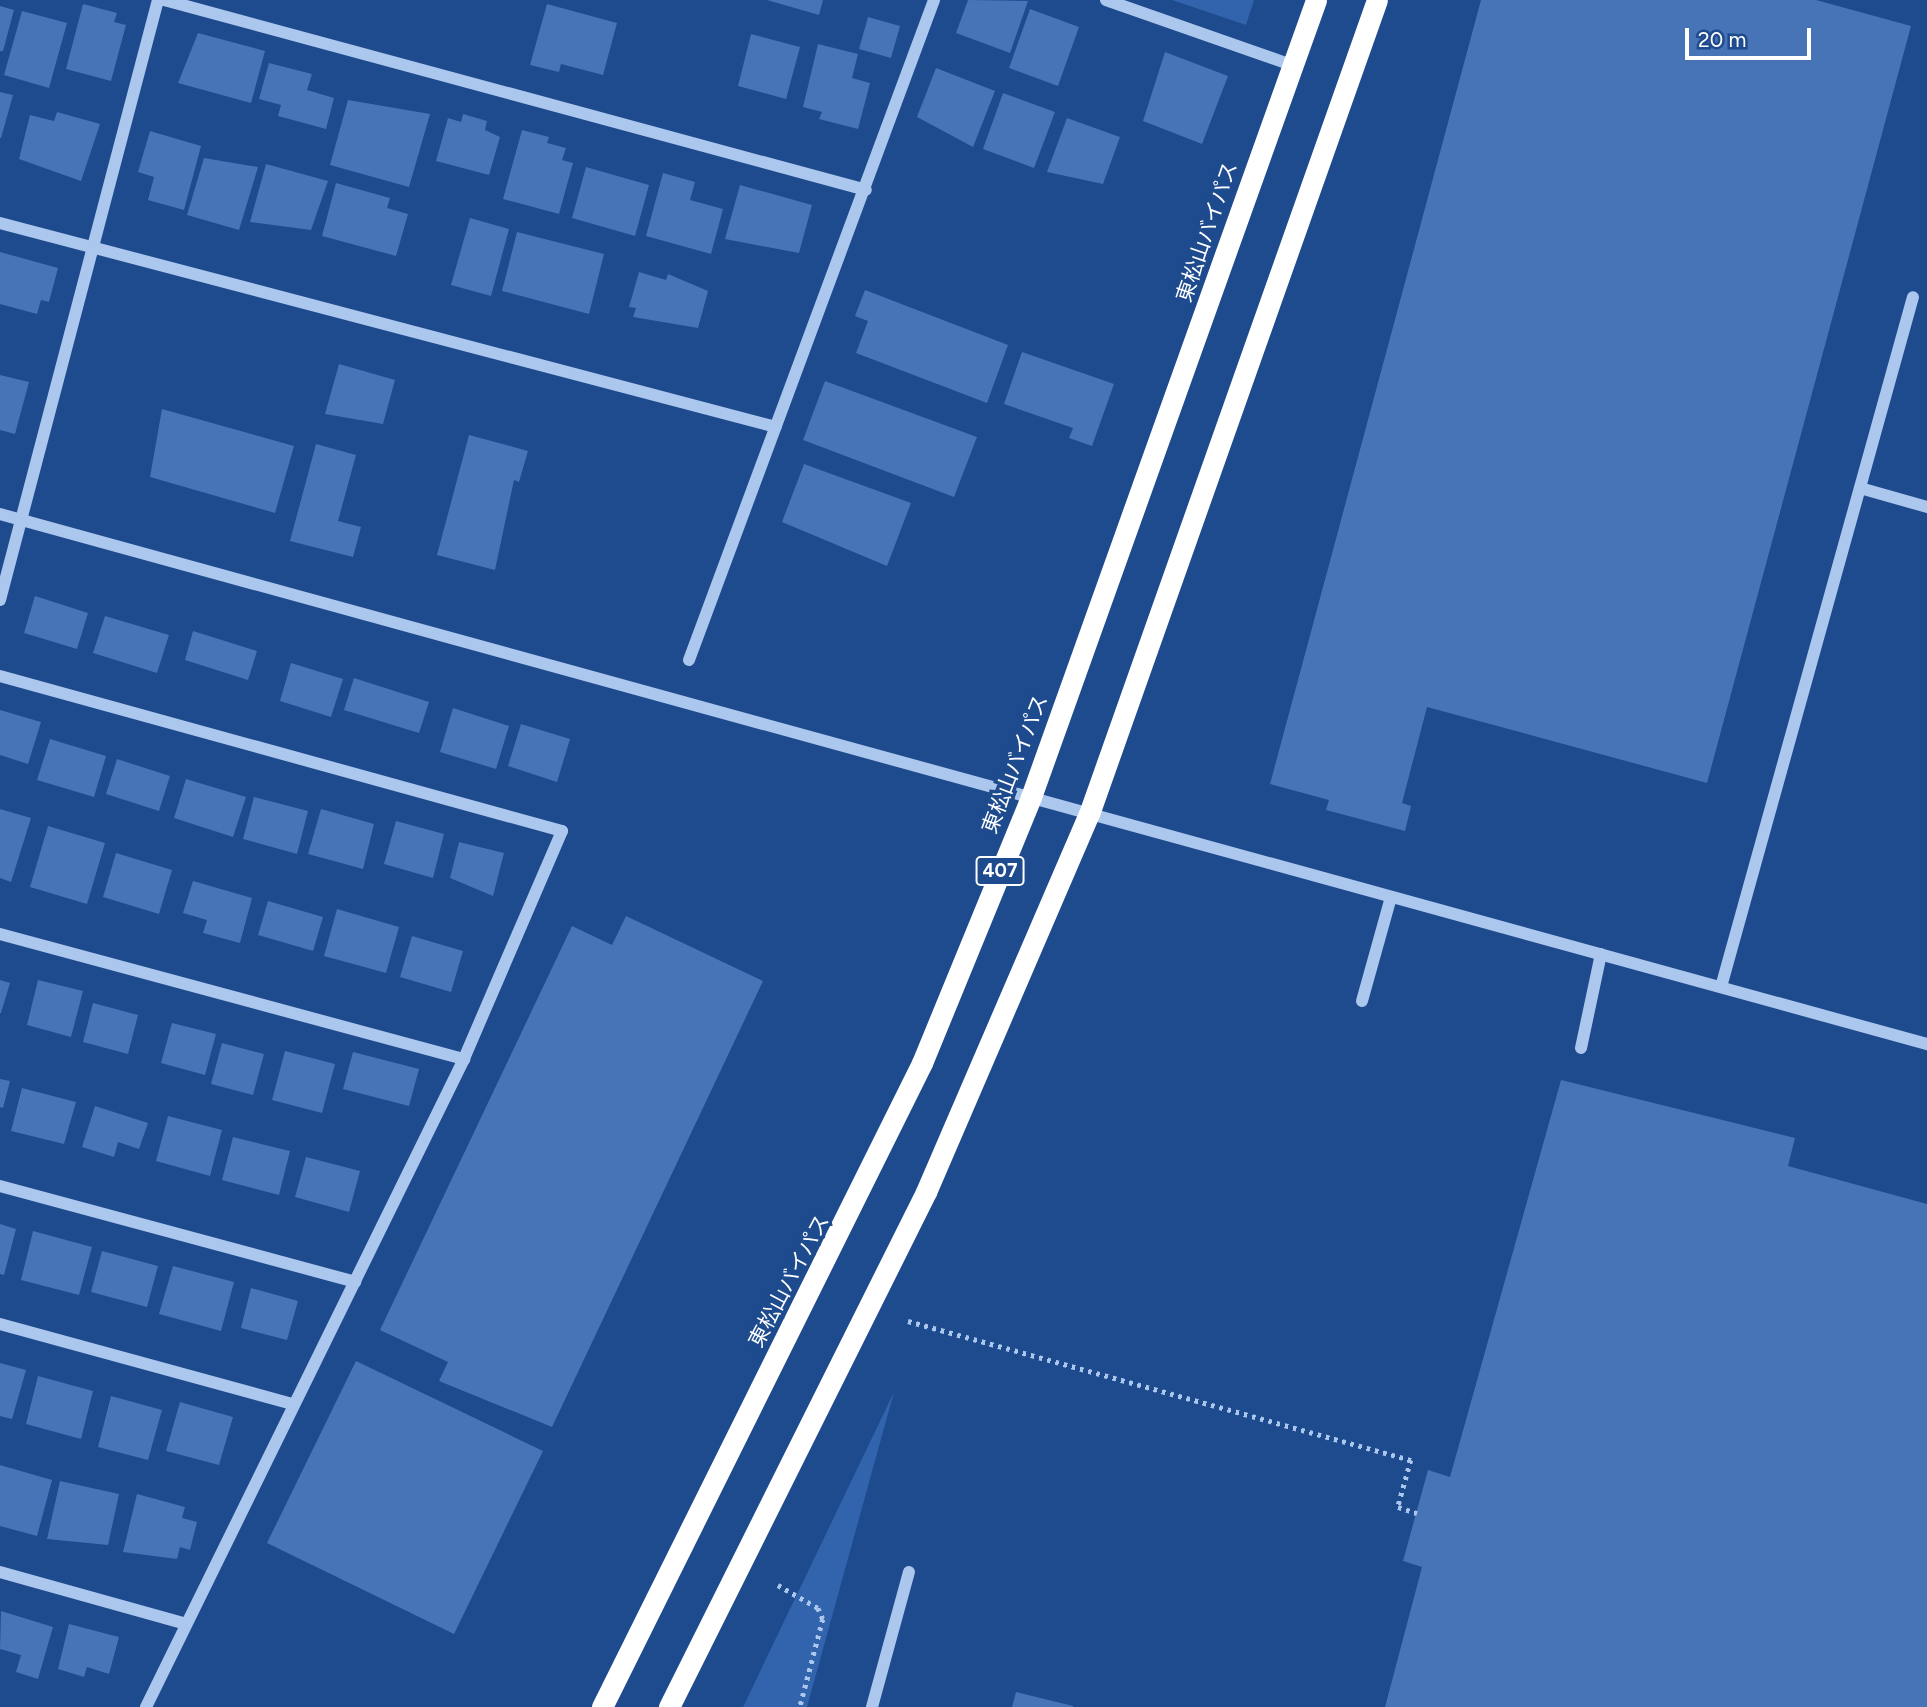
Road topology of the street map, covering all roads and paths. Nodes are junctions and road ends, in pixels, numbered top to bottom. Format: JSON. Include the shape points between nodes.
{"nodes":[{"id":1,"x":158,"y":0,"type":"edge"},
{"id":2,"x":164,"y":0,"type":"edge"},
{"id":3,"x":934,"y":0,"type":"edge"},
{"id":4,"x":1106,"y":0,"type":"edge"},
{"id":5,"x":1316,"y":0,"type":"edge"},
{"id":6,"x":1377,"y":0,"type":"edge"},
{"id":7,"x":1292,"y":65,"type":"junction"},
{"id":8,"x":866,"y":190,"type":"junction"},
{"id":9,"x":0,"y":223,"type":"edge"},
{"id":10,"x":93,"y":247,"type":"junction"},
{"id":11,"x":1913,"y":297,"type":"dead end"},
{"id":12,"x":776,"y":427,"type":"junction"},
{"id":13,"x":1860,"y":488,"type":"junction"},
{"id":14,"x":1927,"y":507,"type":"edge"},
{"id":15,"x":0,"y":514,"type":"edge"},
{"id":16,"x":22,"y":520,"type":"junction"},
{"id":17,"x":0,"y":600,"type":"edge"},
{"id":18,"x":689,"y":660,"type":"dead end"},
{"id":19,"x":0,"y":676,"type":"edge"},
{"id":20,"x":1031,"y":797,"type":"junction"},
{"id":21,"x":1089,"y":814,"type":"junction"},
{"id":22,"x":1391,"y":897,"type":"junction"},
{"id":23,"x":0,"y":934,"type":"edge"},
{"id":24,"x":1601,"y":954,"type":"junction"},
{"id":25,"x":1721,"y":988,"type":"junction"},
{"id":26,"x":1362,"y":1001,"type":"dead end"},
{"id":27,"x":1927,"y":1044,"type":"edge"},
{"id":28,"x":1581,"y":1048,"type":"dead end"},
{"id":29,"x":464,"y":1059,"type":"junction"},
{"id":30,"x":0,"y":1186,"type":"edge"},
{"id":31,"x":355,"y":1282,"type":"junction"},
{"id":32,"x":908,"y":1321,"type":"dead end"},
{"id":33,"x":0,"y":1324,"type":"edge"},
{"id":34,"x":292,"y":1404,"type":"junction"},
{"id":35,"x":1417,"y":1513,"type":"dead end"},
{"id":36,"x":0,"y":1572,"type":"edge"},
{"id":37,"x":909,"y":1572,"type":"dead end"},
{"id":38,"x":778,"y":1585,"type":"dead end"},
{"id":39,"x":186,"y":1624,"type":"junction"},
{"id":40,"x":146,"y":1707,"type":"edge"},
{"id":41,"x":602,"y":1707,"type":"edge"},
{"id":42,"x":669,"y":1707,"type":"edge"},
{"id":43,"x":800,"y":1707,"type":"edge"},
{"id":44,"x":872,"y":1707,"type":"edge"}],
"edges":[{"from":1,"to":10,"type":"street"},
{"from":2,"to":8,"type":"street"},
{"from":3,"to":8,"type":"street"},
{"from":4,"to":7,"type":"street"},
{"from":5,"to":7,"type":"highway","name":"東松山バイパス","number":"407"},
{"from":6,"to":21,"type":"highway","number":"407"},
{"from":7,"to":20,"type":"highway","name":"東松山バイパス","number":"407"},
{"from":8,"to":12,"type":"street"},
{"from":9,"to":10,"type":"street"},
{"from":10,"to":12,"type":"street"},
{"from":10,"to":16,"type":"street"},
{"from":11,"to":13,"type":"street"},
{"from":12,"to":18,"type":"street"},
{"from":13,"to":14,"type":"street"},
{"from":13,"to":25,"type":"street"},
{"from":15,"to":16,"type":"street"},
{"from":16,"to":17,"type":"street"},
{"from":16,"to":20,"type":"street"},
{"from":19,"to":29,"type":"street","via":[[562,831]]},
{"from":20,"to":21,"type":"street"},
{"from":20,"to":41,"type":"highway","name":"東松山バイパス","number":"407","via":[[875,1164]]},
{"from":21,"to":22,"type":"street"},
{"from":21,"to":42,"type":"highway","number":"407","via":[[926,1192]]},
{"from":22,"to":24,"type":"street"},
{"from":22,"to":26,"type":"street"},
{"from":23,"to":29,"type":"street"},
{"from":24,"to":25,"type":"street"},
{"from":24,"to":28,"type":"street"},
{"from":25,"to":27,"type":"street"},
{"from":29,"to":31,"type":"street"},
{"from":30,"to":31,"type":"street"},
{"from":31,"to":34,"type":"street"},
{"from":32,"to":35,"type":"path","via":[[1411,1460],[1398,1507]]},
{"from":33,"to":34,"type":"street"},
{"from":34,"to":39,"type":"street"},
{"from":36,"to":39,"type":"street"},
{"from":37,"to":44,"type":"street"},
{"from":38,"to":43,"type":"path","via":[[818,1608],[823,1619]]},
{"from":39,"to":40,"type":"street"}]}
